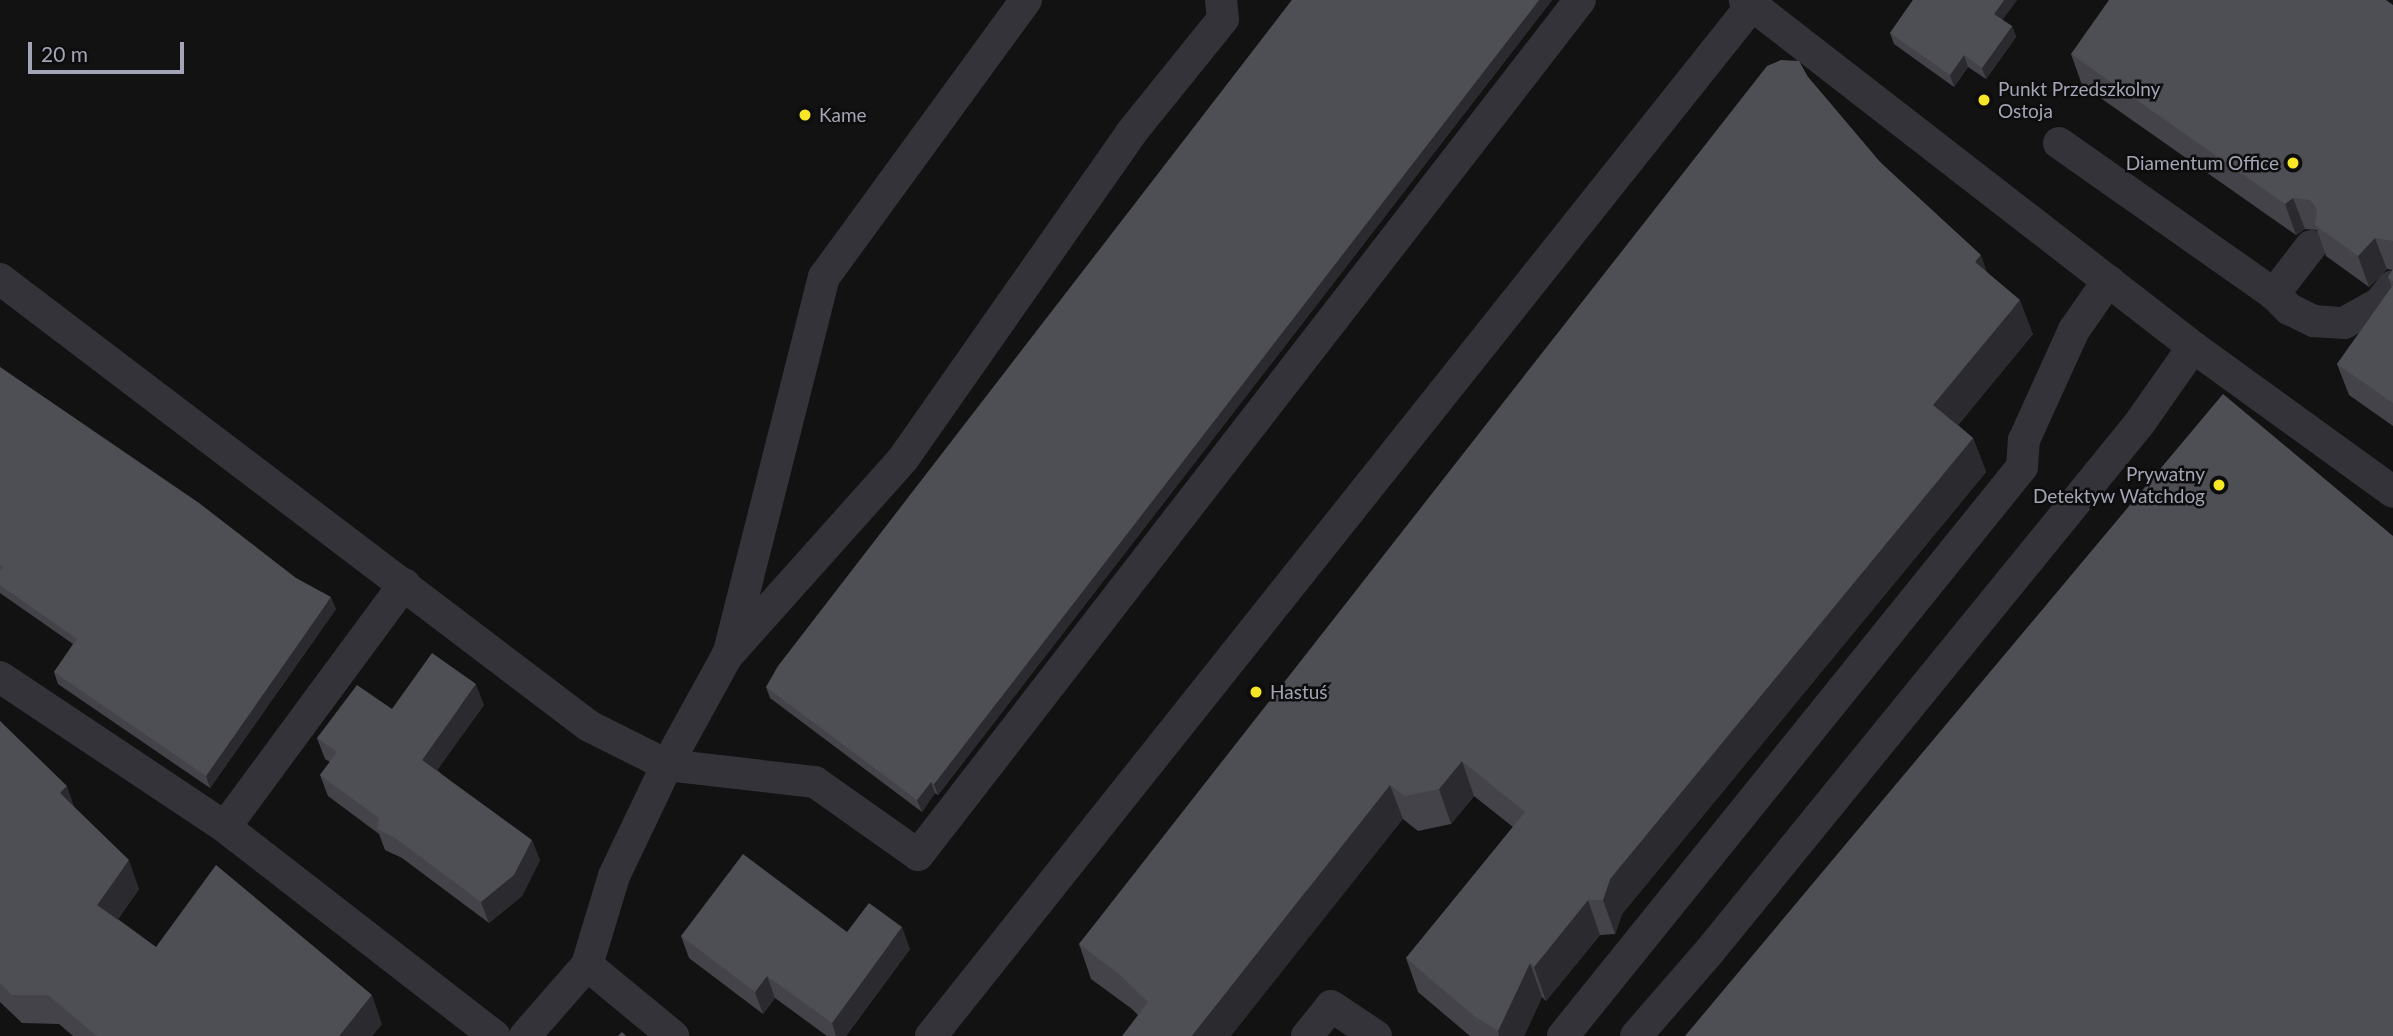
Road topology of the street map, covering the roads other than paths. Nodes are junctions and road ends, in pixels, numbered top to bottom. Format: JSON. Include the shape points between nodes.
{"nodes":[{"id":1,"x":1026,"y":0,"type":"edge"},
{"id":2,"x":1221,"y":0,"type":"edge"},
{"id":3,"x":1580,"y":0,"type":"edge"},
{"id":4,"x":1751,"y":2,"type":"edge"},
{"id":5,"x":2059,"y":143,"type":"dead end"},
{"id":6,"x":2311,"y":246,"type":"dead end"},
{"id":7,"x":0,"y":279,"type":"edge"},
{"id":8,"x":2108,"y":281,"type":"junction"},
{"id":9,"x":2393,"y":285,"type":"edge"},
{"id":10,"x":2274,"y":294,"type":"junction"},
{"id":11,"x":2193,"y":347,"type":"junction"},
{"id":12,"x":2393,"y":492,"type":"edge"},
{"id":13,"x":404,"y":584,"type":"junction"},
{"id":14,"x":727,"y":656,"type":"junction"},
{"id":15,"x":0,"y":677,"type":"edge"},
{"id":16,"x":667,"y":765,"type":"junction"},
{"id":17,"x":225,"y":827,"type":"junction"},
{"id":18,"x":587,"y":965,"type":"junction"},
{"id":19,"x":495,"y":1036,"type":"edge"},
{"id":20,"x":526,"y":1036,"type":"edge"},
{"id":21,"x":673,"y":1036,"type":"edge"},
{"id":22,"x":931,"y":1036,"type":"edge"},
{"id":23,"x":1307,"y":1036,"type":"edge"},
{"id":24,"x":1376,"y":1036,"type":"edge"},
{"id":25,"x":1563,"y":1036,"type":"edge"},
{"id":26,"x":1636,"y":1036,"type":"edge"}],
"edges":[{"from":1,"to":14,"type":"lane","via":[[824,277]]},
{"from":2,"to":14,"type":"lane","via":[[1223,19],[1131,133],[903,459]]},
{"from":3,"to":16,"type":"lane","via":[[918,855],[815,782]]},
{"from":4,"to":8,"type":"lane"},
{"from":4,"to":22,"type":"lane"},
{"from":5,"to":10,"type":"lane"},
{"from":6,"to":10,"type":"lane"},
{"from":7,"to":13,"type":"lane"},
{"from":8,"to":11,"type":"lane"},
{"from":8,"to":25,"type":"lane","via":[[2068,342],[2024,439],[2022,467]]},
{"from":9,"to":10,"type":"lane","via":[[2380,303],[2344,323],[2314,321],[2289,309]]},
{"from":11,"to":12,"type":"lane"},
{"from":11,"to":26,"type":"lane","via":[[2138,424]]},
{"from":13,"to":16,"type":"lane","via":[[589,726]]},
{"from":13,"to":17,"type":"lane"},
{"from":14,"to":16,"type":"lane"},
{"from":15,"to":17,"type":"lane"},
{"from":16,"to":18,"type":"lane","via":[[614,876]]},
{"from":17,"to":19,"type":"lane"},
{"from":18,"to":20,"type":"lane"},
{"from":18,"to":21,"type":"lane"},
{"from":23,"to":24,"type":"lane","via":[[1331,1006]]}]}
